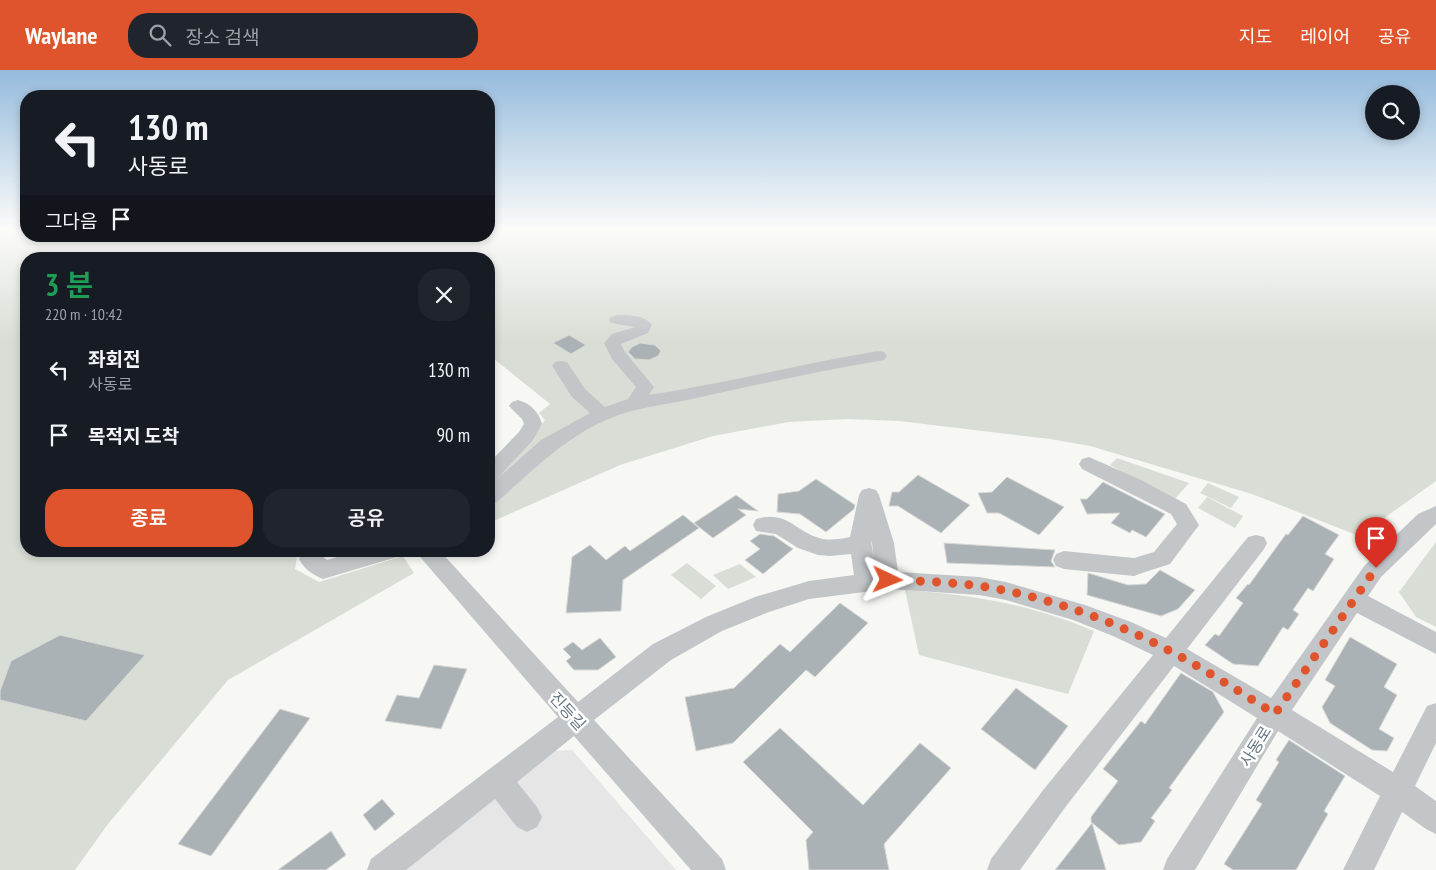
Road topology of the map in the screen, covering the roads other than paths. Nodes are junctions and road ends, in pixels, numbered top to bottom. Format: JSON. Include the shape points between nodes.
{"nodes":[{"id":1,"x":617,"y":320,"type":"dead end"},
{"id":2,"x":878,"y":356,"type":"dead end"},
{"id":3,"x":560,"y":366,"type":"dead end"},
{"id":4,"x":634,"y":403,"type":"junction"},
{"id":5,"x":518,"y":406,"type":"dead end"},
{"id":6,"x":603,"y":414,"type":"junction"},
{"id":7,"x":1089,"y":464,"type":"dead end"},
{"id":8,"x":495,"y":469,"type":"edge"},
{"id":9,"x":495,"y":493,"type":"edge"},
{"id":10,"x":1436,"y":514,"type":"edge"},
{"id":11,"x":764,"y":526,"type":"dead end"},
{"id":12,"x":1256,"y":543,"type":"dead end"},
{"id":13,"x":860,"y":544,"type":"junction"},
{"id":14,"x":310,"y":557,"type":"edge"},
{"id":15,"x":368,"y":557,"type":"edge"},
{"id":16,"x":431,"y":557,"type":"edge"},
{"id":17,"x":1064,"y":560,"type":"dead end"},
{"id":18,"x":878,"y":581,"type":"junction"},
{"id":19,"x":1353,"y":599,"type":"junction"},
{"id":20,"x":1436,"y":644,"type":"edge"},
{"id":21,"x":1169,"y":651,"type":"junction"},
{"id":22,"x":1275,"y":714,"type":"junction"},
{"id":23,"x":1436,"y":715,"type":"edge"},
{"id":24,"x":575,"y":719,"type":"junction"},
{"id":25,"x":498,"y":780,"type":"junction"},
{"id":26,"x":1397,"y":790,"type":"junction"},
{"id":27,"x":527,"y":817,"type":"dead end"},
{"id":28,"x":1436,"y":819,"type":"edge"},
{"id":29,"x":382,"y":870,"type":"edge"},
{"id":30,"x":711,"y":870,"type":"edge"},
{"id":31,"x":1002,"y":870,"type":"edge"},
{"id":32,"x":1178,"y":870,"type":"edge"},
{"id":33,"x":1358,"y":870,"type":"edge"}],
"edges":[{"from":1,"to":4,"type":"street","via":[[631,320],[644,325],[642,330],[612,343],[615,353],[640,377],[645,387]]},
{"from":2,"to":4,"type":"street"},
{"from":3,"to":6,"type":"street","via":[[576,392]]},
{"from":4,"to":6,"type":"street"},
{"from":5,"to":8,"type":"street","via":[[531,417],[533,424]]},
{"from":6,"to":9,"type":"street","via":[[548,444]]},
{"from":7,"to":17,"type":"street","via":[[1179,509],[1188,525],[1162,558],[1134,567]]},
{"from":10,"to":19,"type":"street","name":"사동로","via":[[1390,552]]},
{"from":11,"to":13,"type":"street","via":[[776,524],[814,546],[833,548]]},
{"from":12,"to":21,"type":"street"},
{"from":13,"to":18,"type":"street"},
{"from":13,"to":18,"type":"street","via":[[870,495],[883,543]]},
{"from":14,"to":15,"type":"street","via":[[323,570]]},
{"from":16,"to":24,"type":"street","name":"진등길"},
{"from":18,"to":21,"type":"street","via":[[979,586],[1031,597],[1104,622]]},
{"from":18,"to":24,"type":"street","via":[[809,590],[714,624],[662,652]]},
{"from":19,"to":20,"type":"street"},
{"from":19,"to":22,"type":"street","name":"사동로"},
{"from":21,"to":22,"type":"street"},
{"from":21,"to":31,"type":"street"},
{"from":22,"to":26,"type":"street"},
{"from":22,"to":32,"type":"street","name":"사동로"},
{"from":23,"to":26,"type":"street"},
{"from":24,"to":25,"type":"street"},
{"from":24,"to":30,"type":"street","name":"진등길"},
{"from":25,"to":27,"type":"street"},
{"from":25,"to":29,"type":"street"},
{"from":26,"to":28,"type":"street"},
{"from":26,"to":33,"type":"street"}]}
